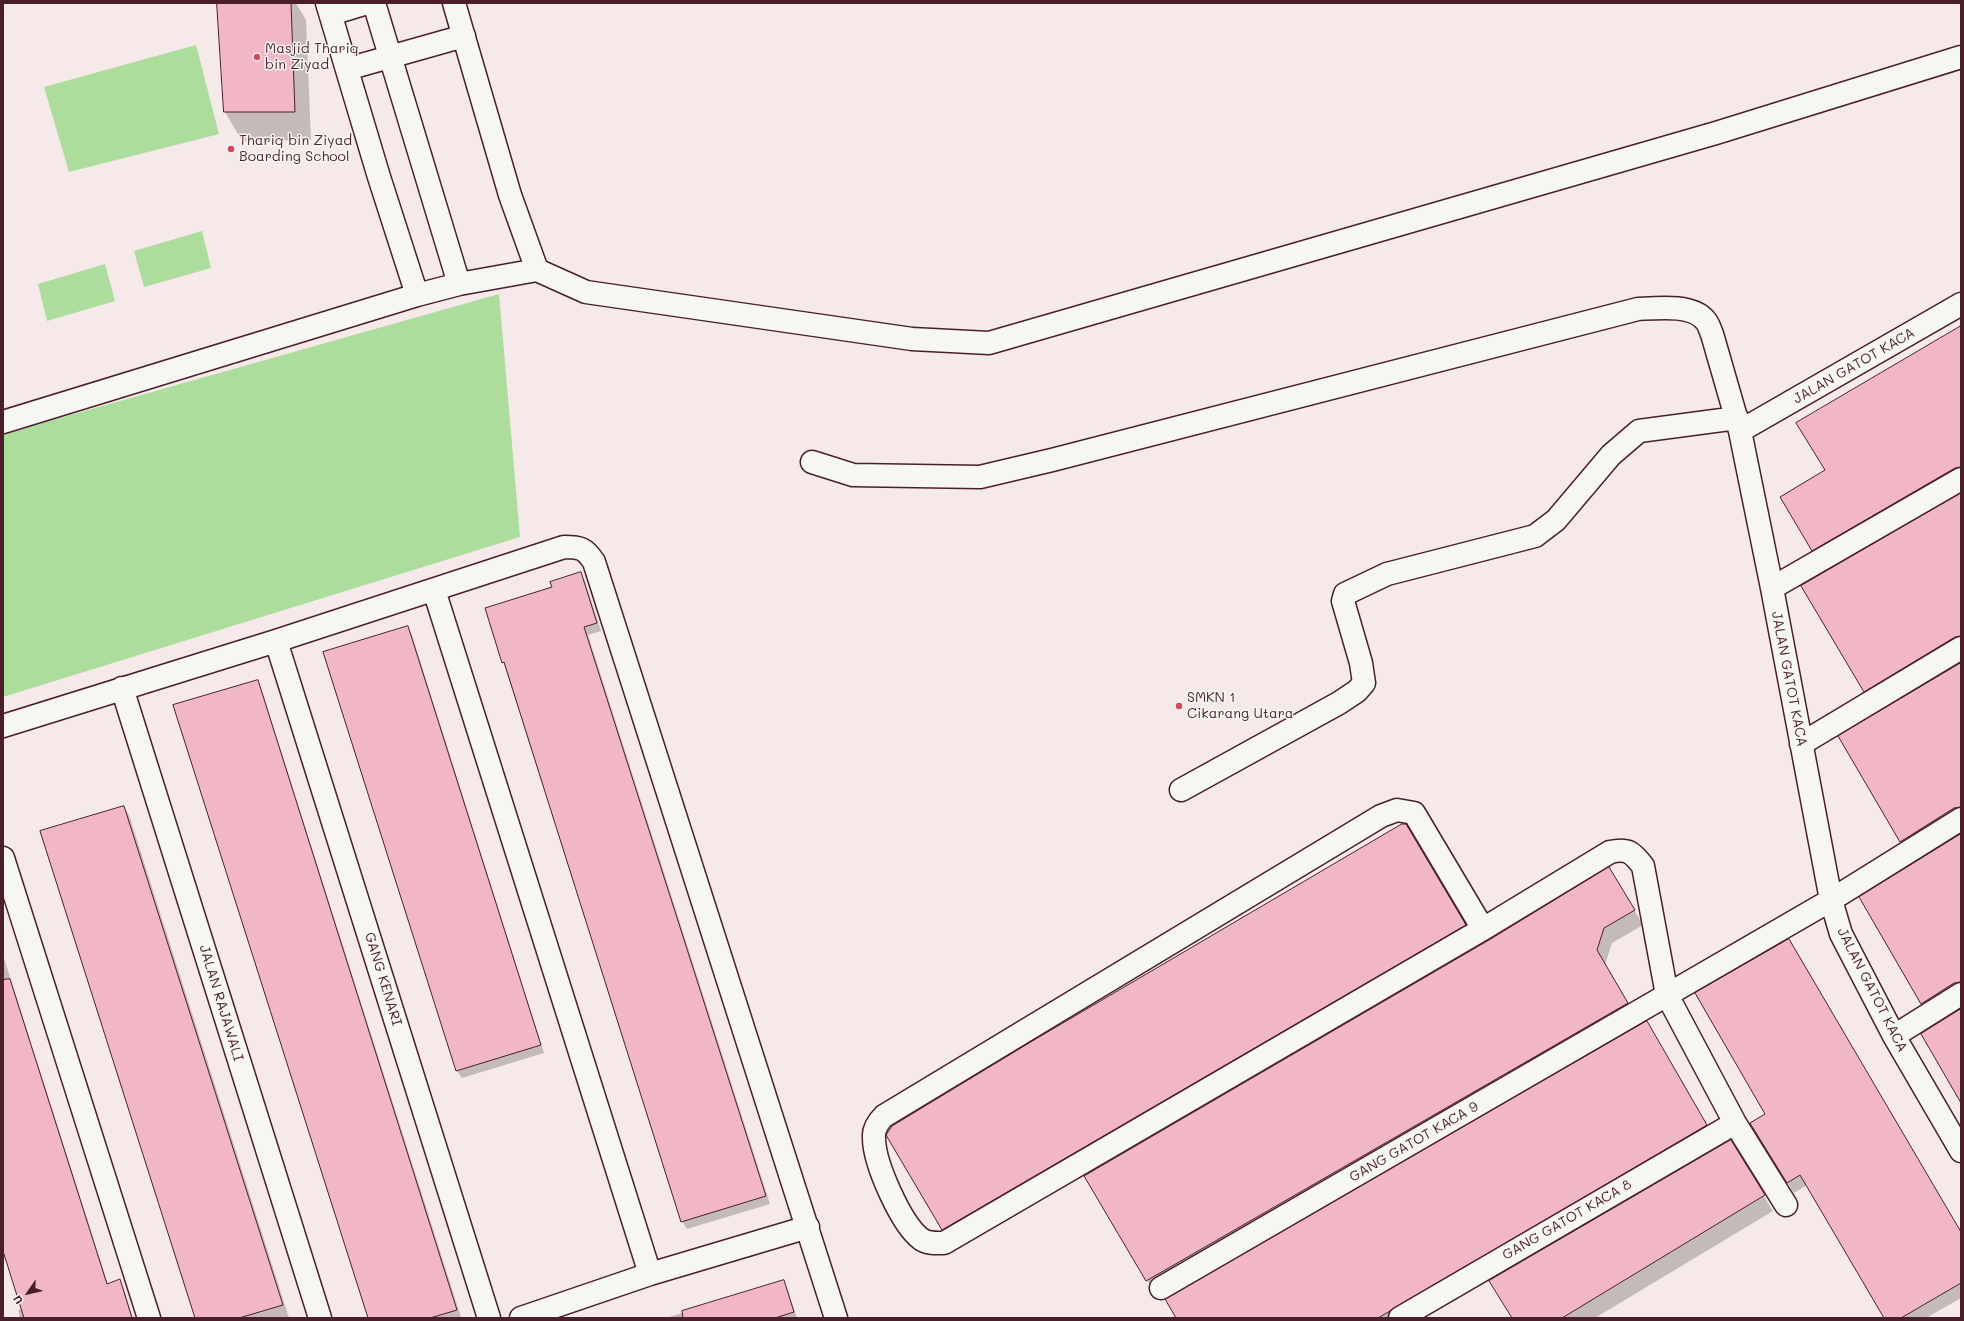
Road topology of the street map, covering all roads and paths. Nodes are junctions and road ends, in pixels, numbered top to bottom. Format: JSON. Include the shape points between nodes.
{"nodes":[{"id":1,"x":367,"y":3,"type":"edge"},
{"id":2,"x":374,"y":3,"type":"edge"},
{"id":3,"x":454,"y":3,"type":"edge"},
{"id":4,"x":329,"y":8,"type":"edge"},
{"id":5,"x":464,"y":36,"type":"junction"},
{"id":6,"x":390,"y":56,"type":"junction"},
{"id":7,"x":1961,"y":57,"type":"edge"},
{"id":8,"x":347,"y":69,"type":"junction"},
{"id":9,"x":537,"y":270,"type":"junction"},
{"id":10,"x":459,"y":284,"type":"junction"},
{"id":11,"x":417,"y":295,"type":"junction"},
{"id":12,"x":1961,"y":304,"type":"edge"},
{"id":13,"x":3,"y":422,"type":"edge"},
{"id":14,"x":1739,"y":425,"type":"junction"},
{"id":15,"x":812,"y":462,"type":"dead end"},
{"id":16,"x":1961,"y":479,"type":"edge"},
{"id":17,"x":1772,"y":588,"type":"junction"},
{"id":18,"x":434,"y":590,"type":"junction"},
{"id":19,"x":276,"y":641,"type":"junction"},
{"id":20,"x":1961,"y":648,"type":"edge"},
{"id":21,"x":122,"y":688,"type":"junction"},
{"id":22,"x":3,"y":726,"type":"edge"},
{"id":23,"x":1801,"y":744,"type":"junction"},
{"id":24,"x":1181,"y":790,"type":"dead end"},
{"id":25,"x":1961,"y":819,"type":"edge"},
{"id":26,"x":3,"y":858,"type":"edge"},
{"id":27,"x":1830,"y":900,"type":"junction"},
{"id":28,"x":1483,"y":929,"type":"junction"},
{"id":29,"x":1961,"y":994,"type":"edge"},
{"id":30,"x":1667,"y":995,"type":"junction"},
{"id":31,"x":1894,"y":1036,"type":"junction"},
{"id":32,"x":1735,"y":1123,"type":"junction"},
{"id":33,"x":1961,"y":1151,"type":"edge"},
{"id":34,"x":1786,"y":1205,"type":"dead end"},
{"id":35,"x":808,"y":1227,"type":"junction"},
{"id":36,"x":650,"y":1274,"type":"junction"},
{"id":37,"x":1161,"y":1288,"type":"dead end"},
{"id":38,"x":149,"y":1318,"type":"edge"},
{"id":39,"x":320,"y":1318,"type":"edge"},
{"id":40,"x":489,"y":1318,"type":"edge"},
{"id":41,"x":521,"y":1318,"type":"edge"},
{"id":42,"x":836,"y":1318,"type":"edge"},
{"id":43,"x":1400,"y":1318,"type":"edge"}],
"edges":[{"from":1,"to":4,"type":"street"},
{"from":2,"to":6,"type":"street"},
{"from":3,"to":5,"type":"street"},
{"from":4,"to":8,"type":"street"},
{"from":5,"to":6,"type":"street"},
{"from":5,"to":9,"type":"street","via":[[510,194]]},
{"from":6,"to":8,"type":"street"},
{"from":6,"to":10,"type":"street"},
{"from":7,"to":9,"type":"street","via":[[1716,133],[989,343],[905,338],[586,292]]},
{"from":8,"to":11,"type":"street"},
{"from":9,"to":10,"type":"street"},
{"from":10,"to":11,"type":"street"},
{"from":11,"to":13,"type":"street"},
{"from":12,"to":14,"type":"street","name":"JALAN GATOT KACA"},
{"from":14,"to":15,"type":"street","via":[[1712,334],[1705,319],[1690,310],[1666,307],[1638,308],[980,477],[853,475]]},
{"from":14,"to":17,"type":"street","name":"JALAN GATOT KACA"},
{"from":14,"to":24,"type":"street","via":[[1639,431],[1612,454],[1556,520],[1535,536],[1387,574],[1345,594],[1343,601],[1361,663],[1364,683],[1339,704]]},
{"from":16,"to":17,"type":"street"},
{"from":17,"to":23,"type":"street","name":"JALAN GATOT KACA"},
{"from":18,"to":19,"type":"street"},
{"from":18,"to":35,"type":"street","via":[[564,547],[586,551],[594,562]]},
{"from":18,"to":36,"type":"street"},
{"from":19,"to":21,"type":"street"},
{"from":19,"to":40,"type":"street","name":"GANG KENARI"},
{"from":20,"to":23,"type":"street"},
{"from":21,"to":22,"type":"street"},
{"from":21,"to":39,"type":"street","name":"JALAN RAJAWALI"},
{"from":23,"to":27,"type":"street","name":"JALAN GATOT KACA"},
{"from":25,"to":27,"type":"street","name":"GANG GATOT KACA 9"},
{"from":26,"to":38,"type":"street"},
{"from":27,"to":30,"type":"street","name":"GANG GATOT KACA 9"},
{"from":27,"to":31,"type":"street","name":"JALAN GATOT KACA","via":[[1841,934]]},
{"from":28,"to":28,"type":"street","via":[[944,1243],[933,1244],[912,1232],[892,1197],[876,1155],[874,1137],[877,1123],[884,1116],[1381,816],[1397,810],[1414,813]]},
{"from":28,"to":30,"type":"street","via":[[1610,852],[1621,850],[1633,853],[1642,866]]},
{"from":29,"to":31,"type":"street"},
{"from":30,"to":32,"type":"street"},
{"from":30,"to":37,"type":"street","name":"GANG GATOT KACA 9"},
{"from":31,"to":33,"type":"street","name":"JALAN GATOT KACA"},
{"from":32,"to":34,"type":"street"},
{"from":32,"to":43,"type":"street","name":"GANG GATOT KACA 8"},
{"from":35,"to":36,"type":"street"},
{"from":35,"to":42,"type":"street"},
{"from":36,"to":41,"type":"street"}]}
